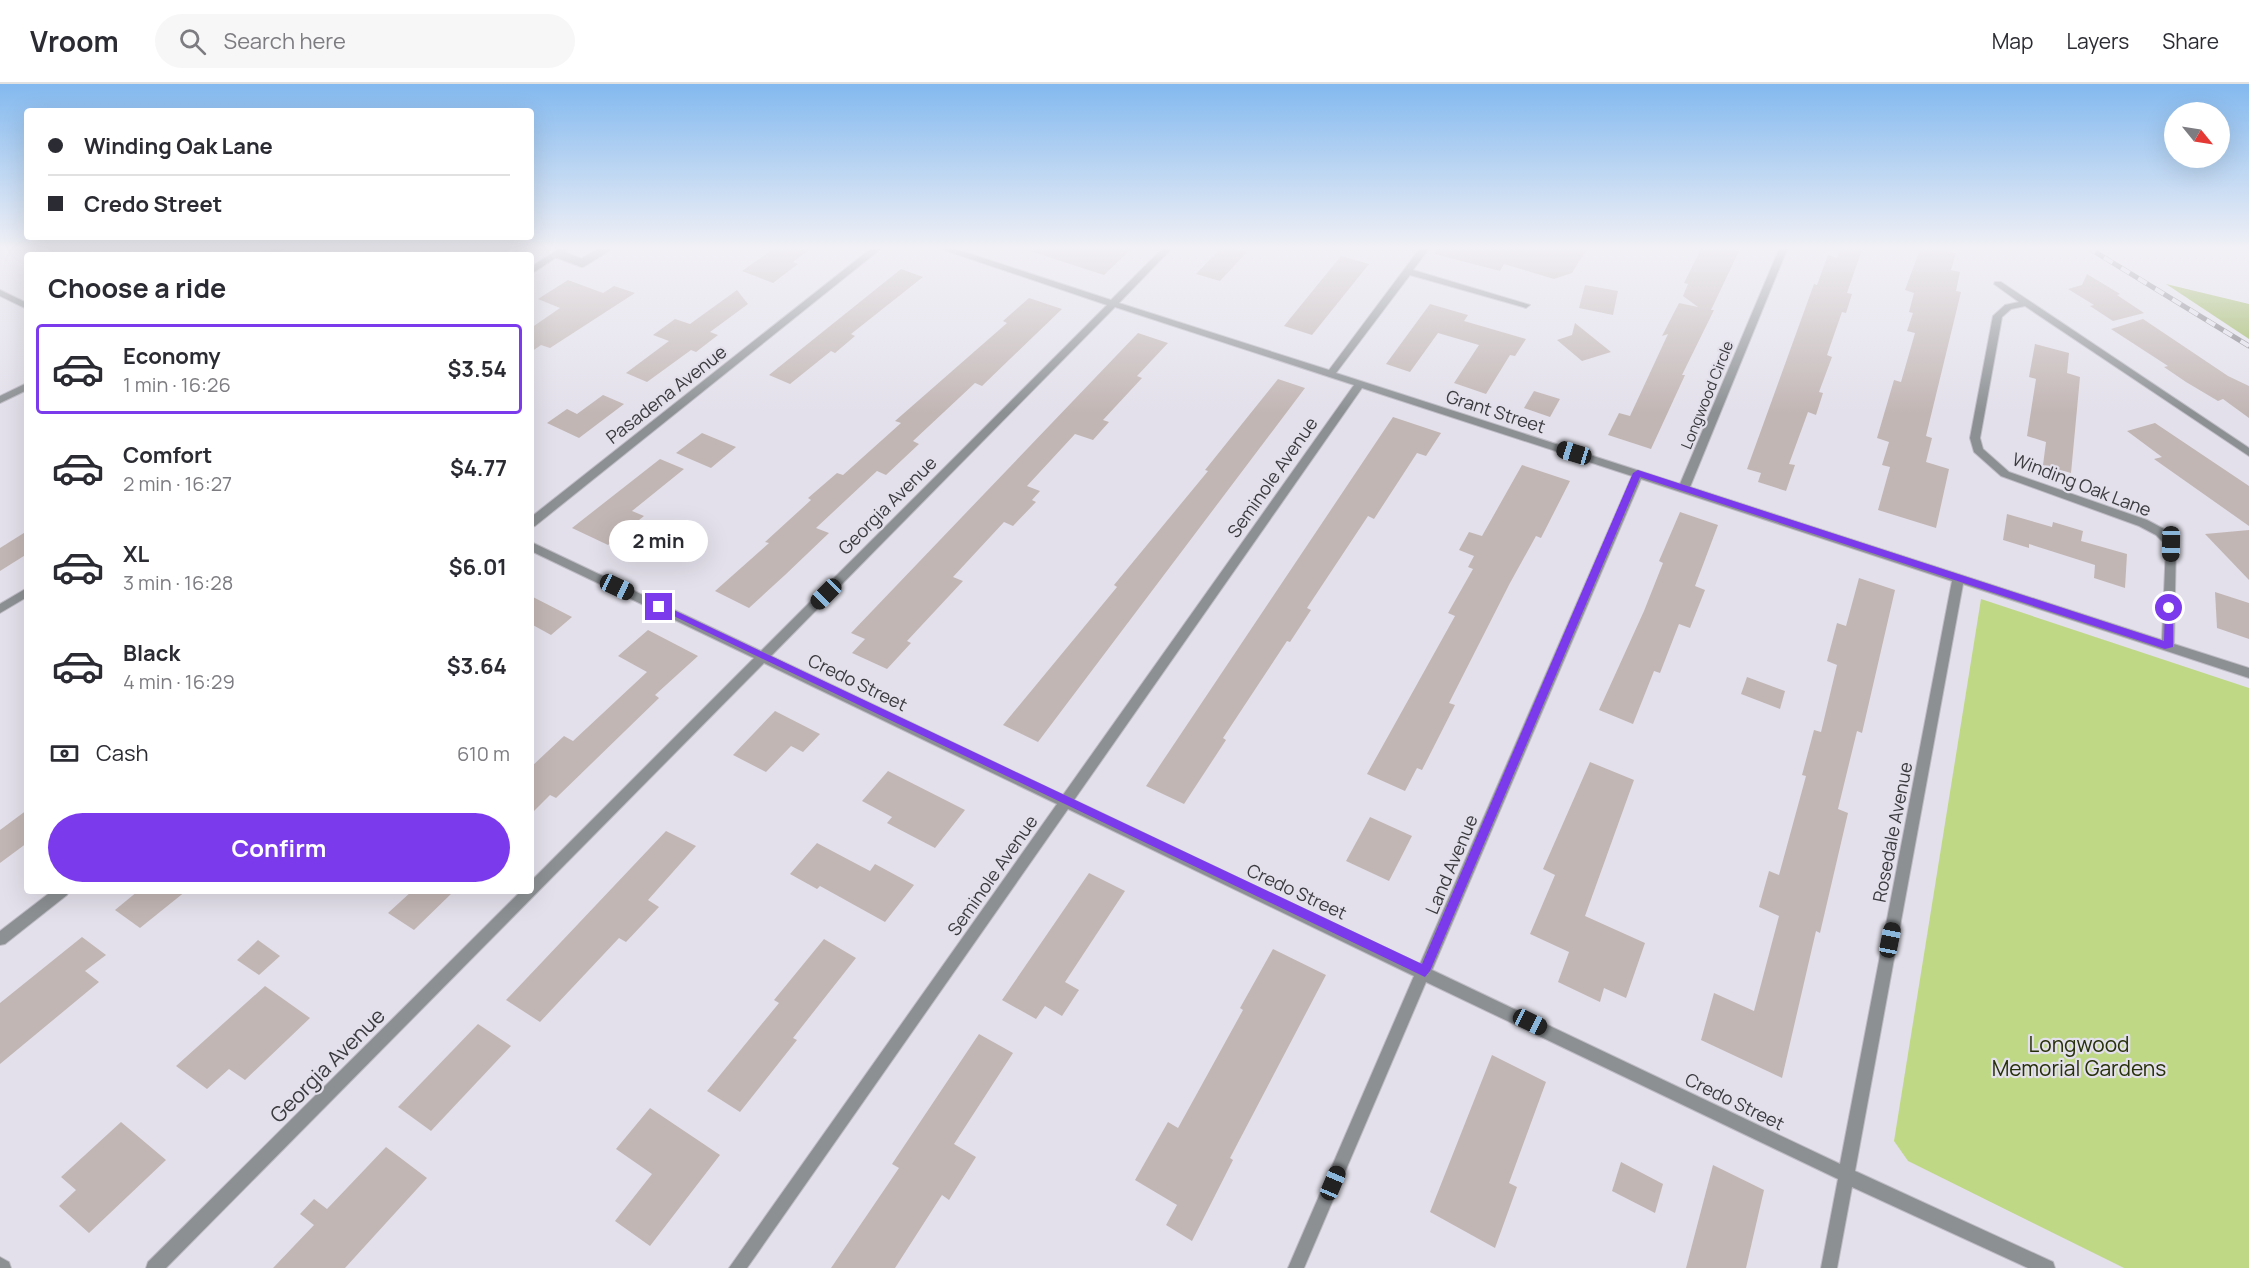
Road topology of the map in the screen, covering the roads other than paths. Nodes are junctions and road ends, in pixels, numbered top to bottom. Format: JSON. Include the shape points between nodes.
{"nodes":[{"id":1,"x":809,"y":302,"type":"edge"},
{"id":2,"x":1109,"y":302,"type":"edge"},
{"id":3,"x":1384,"y":302,"type":"edge"},
{"id":4,"x":1516,"y":302,"type":"edge"},
{"id":5,"x":1761,"y":302,"type":"edge"},
{"id":6,"x":2027,"y":303,"type":"joint"},
{"id":7,"x":1114,"y":304,"type":"junction"},
{"id":8,"x":1526,"y":305,"type":"dead end"},
{"id":9,"x":1330,"y":375,"type":"junction"},
{"id":10,"x":1360,"y":384,"type":"junction"},
{"id":11,"x":24,"y":388,"type":"edge"},
{"id":12,"x":0,"y":400,"type":"edge"},
{"id":13,"x":2249,"y":453,"type":"edge"},
{"id":14,"x":1638,"y":473,"type":"junction"},
{"id":15,"x":1684,"y":488,"type":"junction"},
{"id":16,"x":534,"y":521,"type":"edge"},
{"id":17,"x":534,"y":547,"type":"edge"},
{"id":18,"x":1959,"y":580,"type":"junction"},
{"id":19,"x":24,"y":594,"type":"edge"},
{"id":20,"x":0,"y":609,"type":"edge"},
{"id":21,"x":2169,"y":647,"type":"junction"},
{"id":22,"x":764,"y":656,"type":"junction"},
{"id":23,"x":2249,"y":673,"type":"edge"},
{"id":24,"x":1065,"y":802,"type":"junction"},
{"id":25,"x":534,"y":888,"type":"edge"},
{"id":26,"x":58,"y":894,"type":"edge"},
{"id":27,"x":528,"y":894,"type":"edge"},
{"id":28,"x":0,"y":939,"type":"edge"},
{"id":29,"x":1425,"y":971,"type":"junction"},
{"id":30,"x":1845,"y":1174,"type":"junction"},
{"id":31,"x":154,"y":1268,"type":"edge"},
{"id":32,"x":737,"y":1268,"type":"edge"},
{"id":33,"x":1296,"y":1268,"type":"edge"},
{"id":34,"x":1829,"y":1268,"type":"edge"},
{"id":35,"x":2047,"y":1268,"type":"edge"}],
"edges":[{"from":1,"to":16,"type":"street","name":"Pasadena Avenue"},
{"from":2,"to":7,"type":"street","name":"Grant Street"},
{"from":3,"to":9,"type":"street"},
{"from":4,"to":8,"type":"street"},
{"from":5,"to":15,"type":"street","name":"Longwood Circle"},
{"from":6,"to":13,"type":"street"},
{"from":6,"to":21,"type":"street","name":"Winding Oak Lane","via":[[2008,307],[1998,316],[1975,438],[1978,450],[2006,474],[2160,532],[2171,544]]},
{"from":7,"to":9,"type":"street","name":"Grant Street"},
{"from":7,"to":22,"type":"street","name":"Georgia Avenue"},
{"from":9,"to":10,"type":"street","name":"Grant Street"},
{"from":10,"to":14,"type":"street","name":"Grant Street"},
{"from":10,"to":24,"type":"street","name":"Seminole Avenue"},
{"from":11,"to":12,"type":"street"},
{"from":14,"to":15,"type":"street","name":"Grant Street"},
{"from":14,"to":29,"type":"street","name":"Land Avenue"},
{"from":15,"to":18,"type":"street","name":"Grant Street"},
{"from":17,"to":22,"type":"street","name":"Credo Street"},
{"from":18,"to":21,"type":"street","name":"Grant Street"},
{"from":18,"to":30,"type":"street","name":"Rosedale Avenue"},
{"from":19,"to":20,"type":"street"},
{"from":21,"to":23,"type":"street","name":"Grant Street"},
{"from":22,"to":24,"type":"street","name":"Credo Street"},
{"from":22,"to":25,"type":"street","name":"Georgia Avenue"},
{"from":24,"to":29,"type":"street","name":"Credo Street"},
{"from":24,"to":32,"type":"street","name":"Seminole Avenue"},
{"from":26,"to":28,"type":"street"},
{"from":27,"to":31,"type":"street","name":"Georgia Avenue"},
{"from":29,"to":30,"type":"street","name":"Credo Street"},
{"from":29,"to":33,"type":"street","name":"Land Avenue"},
{"from":30,"to":34,"type":"street","name":"Rosedale Avenue"},
{"from":30,"to":35,"type":"street","name":"Credo Street"}]}
